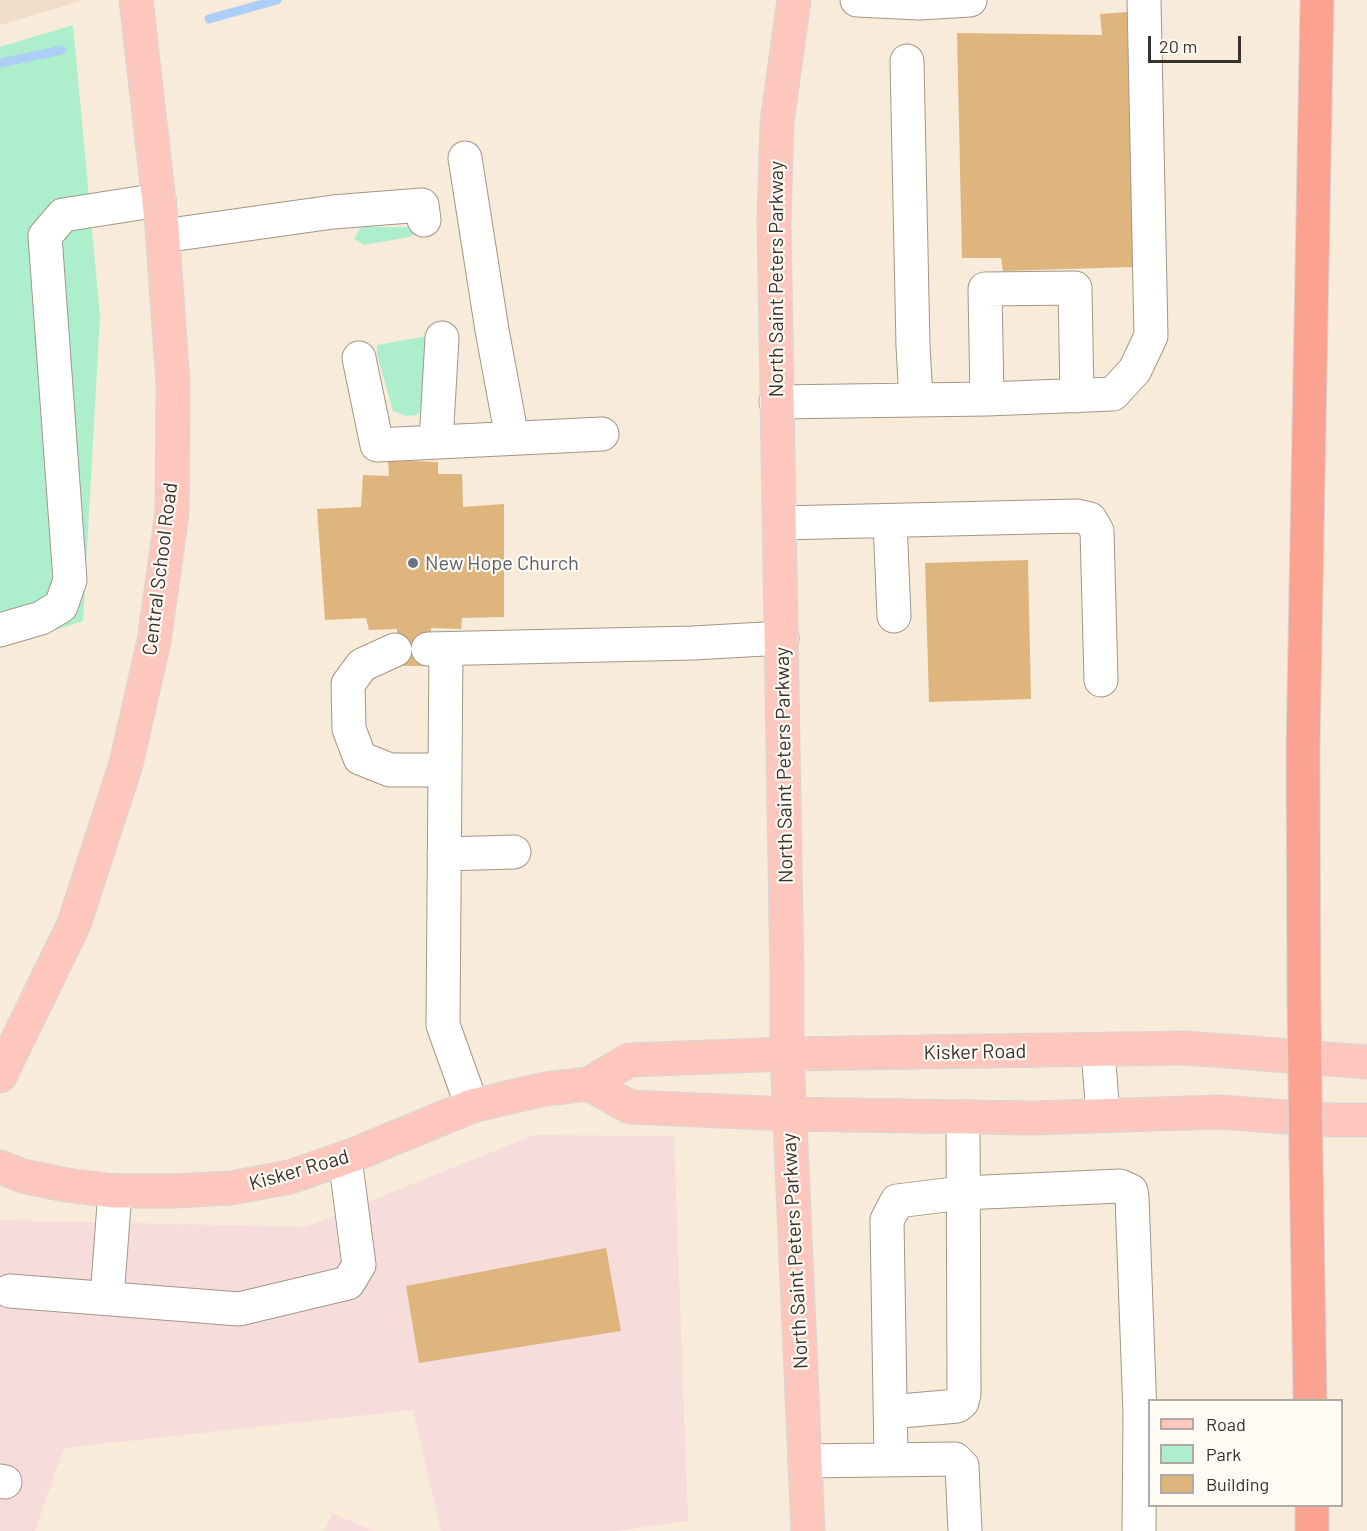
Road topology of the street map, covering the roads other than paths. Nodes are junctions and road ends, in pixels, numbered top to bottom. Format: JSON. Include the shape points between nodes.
{"nodes":[{"id":1,"x":136,"y":0,"type":"edge"},
{"id":2,"x":794,"y":0,"type":"edge"},
{"id":3,"x":857,"y":0,"type":"edge"},
{"id":4,"x":970,"y":0,"type":"edge"},
{"id":5,"x":1144,"y":0,"type":"edge"},
{"id":6,"x":1317,"y":0,"type":"edge"},
{"id":7,"x":907,"y":61,"type":"dead end"},
{"id":8,"x":465,"y":158,"type":"dead end"},
{"id":9,"x":159,"y":200,"type":"junction"},
{"id":10,"x":424,"y":220,"type":"dead end"},
{"id":11,"x":163,"y":236,"type":"junction"},
{"id":12,"x":442,"y":338,"type":"dead end"},
{"id":13,"x":359,"y":358,"type":"dead end"},
{"id":14,"x":1077,"y":396,"type":"junction"},
{"id":15,"x":987,"y":399,"type":"junction"},
{"id":16,"x":916,"y":400,"type":"junction"},
{"id":17,"x":776,"y":402,"type":"junction"},
{"id":18,"x":602,"y":434,"type":"dead end"},
{"id":19,"x":512,"y":438,"type":"junction"},
{"id":20,"x":436,"y":442,"type":"junction"},
{"id":21,"x":890,"y":521,"type":"junction"},
{"id":22,"x":780,"y":524,"type":"junction"},
{"id":23,"x":894,"y":616,"type":"dead end"},
{"id":24,"x":0,"y":630,"type":"edge"},
{"id":25,"x":782,"y":638,"type":"junction"},
{"id":26,"x":395,"y":650,"type":"dead end"},
{"id":27,"x":1101,"y":680,"type":"dead end"},
{"id":28,"x":445,"y":770,"type":"junction"},
{"id":29,"x":514,"y":852,"type":"dead end"},
{"id":30,"x":444,"y":854,"type":"junction"},
{"id":31,"x":1098,"y":1050,"type":"junction"},
{"id":32,"x":787,"y":1054,"type":"junction"},
{"id":33,"x":1367,"y":1062,"type":"edge"},
{"id":34,"x":0,"y":1076,"type":"edge"},
{"id":35,"x":589,"y":1084,"type":"junction"},
{"id":36,"x":472,"y":1106,"type":"junction"},
{"id":37,"x":789,"y":1114,"type":"junction"},
{"id":38,"x":1103,"y":1115,"type":"junction"},
{"id":39,"x":963,"y":1117,"type":"junction"},
{"id":40,"x":1367,"y":1120,"type":"edge"},
{"id":41,"x":345,"y":1158,"type":"junction"},
{"id":42,"x":0,"y":1167,"type":"edge"},
{"id":43,"x":116,"y":1191,"type":"junction"},
{"id":44,"x":962,"y":1193,"type":"junction"},
{"id":45,"x":10,"y":1291,"type":"dead end"},
{"id":46,"x":107,"y":1298,"type":"junction"},
{"id":47,"x":1310,"y":1399,"type":"edge"},
{"id":48,"x":890,"y":1412,"type":"junction"},
{"id":49,"x":891,"y":1460,"type":"junction"},
{"id":50,"x":805,"y":1461,"type":"junction"},
{"id":51,"x":1312,"y":1507,"type":"edge"},
{"id":52,"x":808,"y":1531,"type":"edge"},
{"id":53,"x":965,"y":1531,"type":"edge"},
{"id":54,"x":1139,"y":1531,"type":"edge"},
{"id":55,"x":1312,"y":1531,"type":"edge"}],
"edges":[{"from":1,"to":9,"type":"main road","name":"Central School Road"},
{"from":2,"to":17,"type":"main road","name":"North Saint Peters Parkway","via":[[777,122]]},
{"from":3,"to":4,"type":"lane"},
{"from":5,"to":14,"type":"lane","via":[[1151,336],[1135,370],[1113,394]]},
{"from":6,"to":47,"type":"highway","bridge":true,"via":[[1304,689]]},
{"from":7,"to":16,"type":"lane"},
{"from":8,"to":19,"type":"lane"},
{"from":9,"to":11,"type":"main road","name":"Central School Road"},
{"from":9,"to":24,"type":"lane","via":[[63,215],[45,236],[70,580],[61,606],[41,618]]},
{"from":10,"to":11,"type":"lane","via":[[422,205],[333,212]]},
{"from":11,"to":34,"type":"main road","name":"Central School Road","via":[[173,384],[172,513],[154,641],[126,764],[74,924]]},
{"from":12,"to":20,"type":"lane"},
{"from":13,"to":20,"type":"lane","via":[[377,445]]},
{"from":14,"to":15,"type":"lane"},
{"from":14,"to":15,"type":"lane","via":[[1075,288],[985,289]]},
{"from":15,"to":16,"type":"lane"},
{"from":16,"to":17,"type":"lane"},
{"from":17,"to":22,"type":"main road","name":"North Saint Peters Parkway"},
{"from":18,"to":19,"type":"lane"},
{"from":19,"to":20,"type":"lane"},
{"from":21,"to":22,"type":"lane"},
{"from":21,"to":23,"type":"lane"},
{"from":21,"to":27,"type":"lane","via":[[1077,516],[1090,519],[1097,531]]},
{"from":22,"to":25,"type":"main road","name":"North Saint Peters Parkway"},
{"from":25,"to":28,"type":"lane","via":[[437,649]]},
{"from":25,"to":32,"type":"main road","name":"North Saint Peters Parkway"},
{"from":26,"to":28,"type":"lane","via":[[362,665],[348,684],[349,729],[360,758],[390,770]]},
{"from":28,"to":30,"type":"lane"},
{"from":29,"to":30,"type":"lane"},
{"from":30,"to":36,"type":"lane","via":[[443,1025]]},
{"from":31,"to":32,"type":"main road","name":"Kisker Road"},
{"from":31,"to":33,"type":"main road","name":"Kisker Road","via":[[1186,1048]]},
{"from":31,"to":38,"type":"lane"},
{"from":32,"to":35,"type":"main road","name":"Kisker Road","via":[[628,1060]]},
{"from":32,"to":37,"type":"main road","name":"North Saint Peters Parkway"},
{"from":35,"to":36,"type":"main road","name":"Kisker Road","via":[[545,1089]]},
{"from":35,"to":37,"type":"main road","via":[[630,1107]]},
{"from":36,"to":41,"type":"main road","name":"Kisker Road"},
{"from":37,"to":39,"type":"main road"},
{"from":37,"to":50,"type":"main road","name":"North Saint Peters Parkway"},
{"from":38,"to":39,"type":"main road"},
{"from":38,"to":40,"type":"main road","via":[[1219,1112]]},
{"from":39,"to":44,"type":"lane"},
{"from":41,"to":43,"type":"main road","name":"Kisker Road","via":[[290,1177],[231,1188]]},
{"from":41,"to":46,"type":"lane","via":[[359,1265],[348,1283],[239,1309]]},
{"from":42,"to":43,"type":"main road","name":"Kisker Road","via":[[23,1176]]},
{"from":43,"to":46,"type":"lane"},
{"from":44,"to":48,"type":"lane","via":[[897,1201],[887,1220]]},
{"from":44,"to":48,"type":"lane","via":[[962,1402],[957,1407]]},
{"from":44,"to":54,"type":"lane","via":[[1109,1186],[1131,1191],[1140,1414]]},
{"from":45,"to":46,"type":"lane"},
{"from":48,"to":49,"type":"lane"},
{"from":49,"to":50,"type":"lane"},
{"from":49,"to":53,"type":"lane","via":[[955,1459],[962,1466]]},
{"from":50,"to":52,"type":"main road","name":"North Saint Peters Parkway"},
{"from":51,"to":55,"type":"highway"}]}
